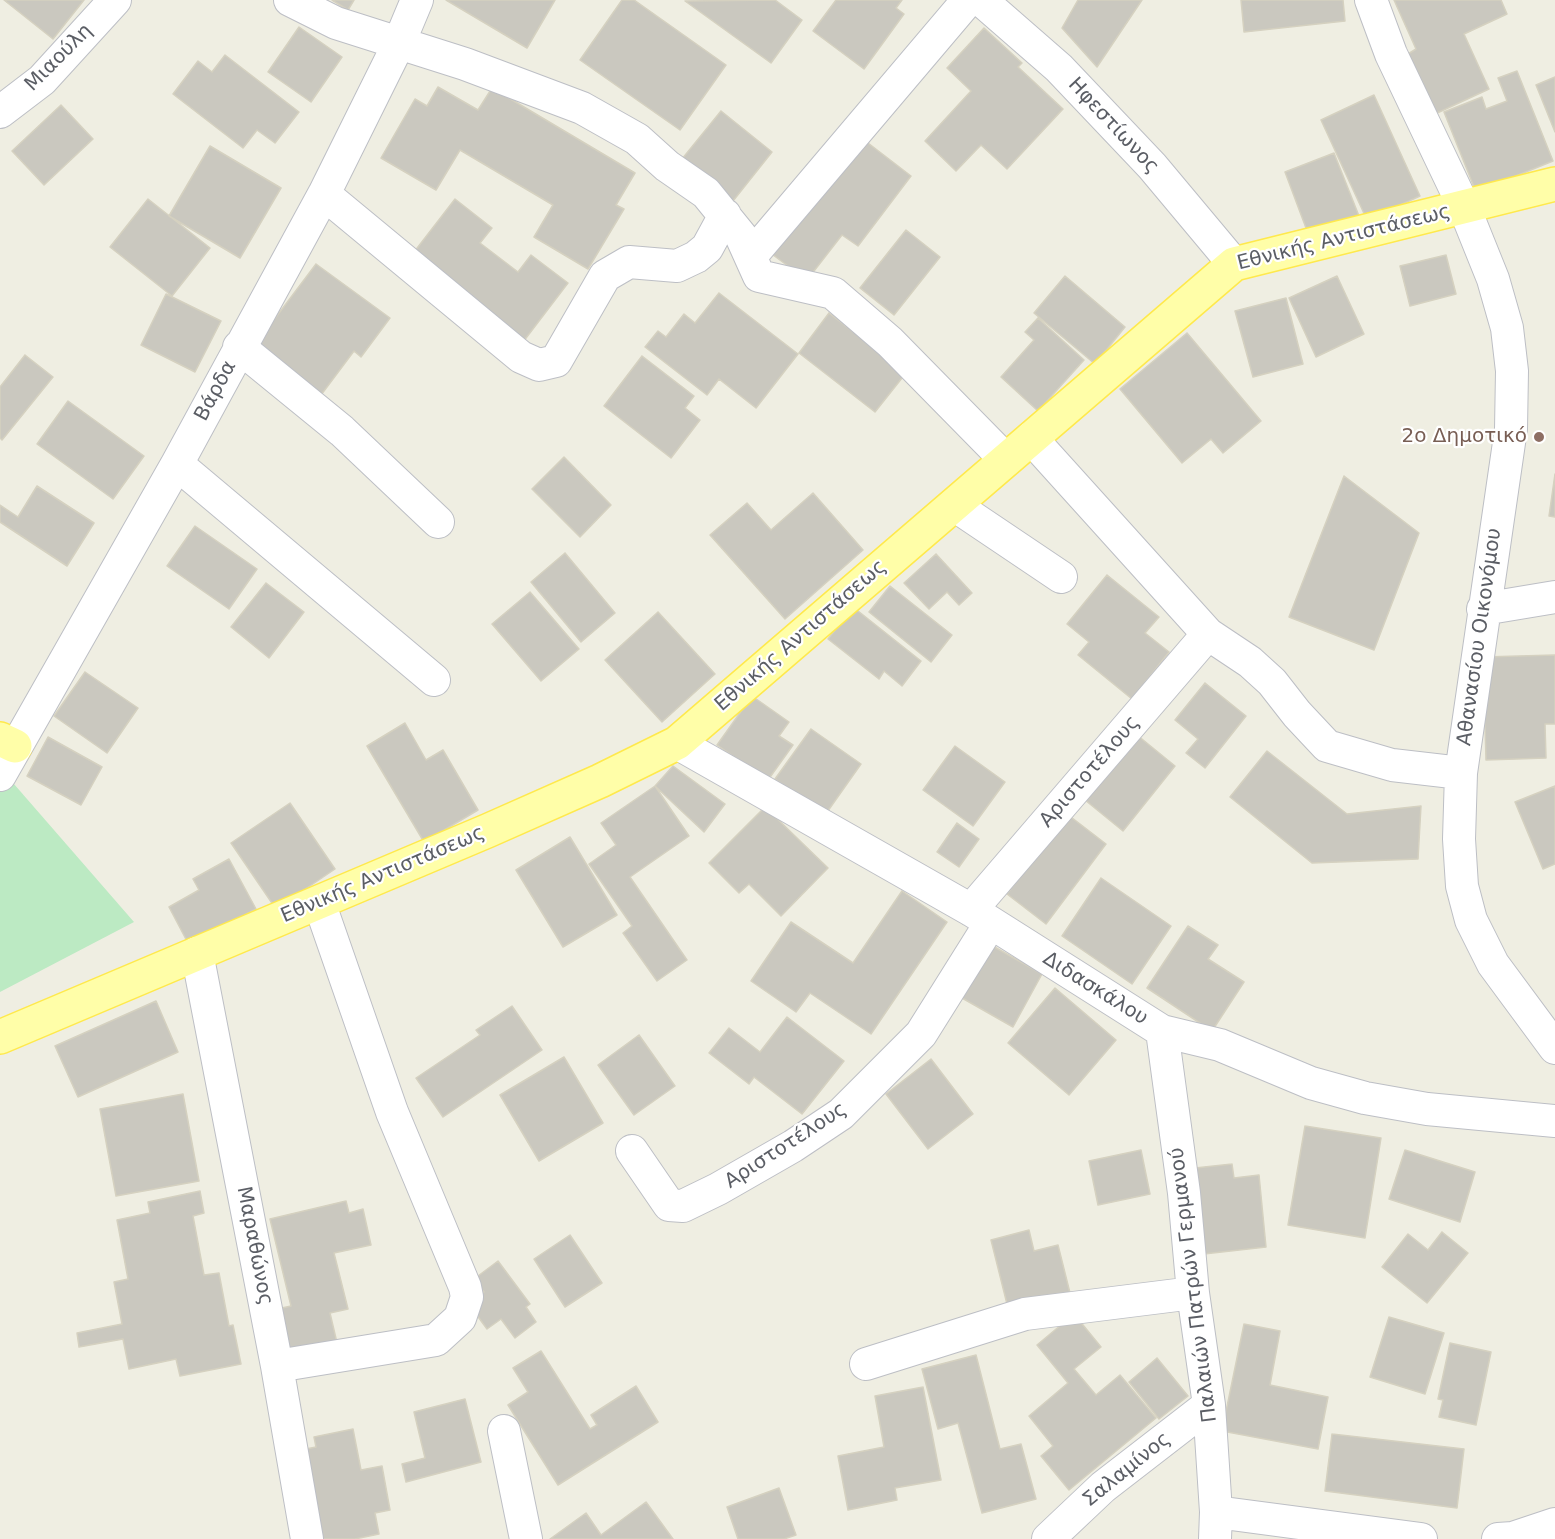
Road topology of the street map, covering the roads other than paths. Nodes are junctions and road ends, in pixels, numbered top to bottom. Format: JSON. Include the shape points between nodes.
{"nodes":[{"id":1,"x":115,"y":0,"type":"edge"},
{"id":2,"x":290,"y":0,"type":"edge"},
{"id":3,"x":417,"y":0,"type":"edge"},
{"id":4,"x":968,"y":0,"type":"edge"},
{"id":5,"x":981,"y":0,"type":"edge"},
{"id":6,"x":1371,"y":0,"type":"edge"},
{"id":7,"x":399,"y":44,"type":"junction"},
{"id":8,"x":0,"y":112,"type":"edge"},
{"id":9,"x":1555,"y":184,"type":"edge"},
{"id":10,"x":324,"y":194,"type":"junction"},
{"id":11,"x":1464,"y":207,"type":"junction"},
{"id":12,"x":725,"y":214,"type":"junction"},
{"id":13,"x":751,"y":256,"type":"junction"},
{"id":14,"x":1234,"y":264,"type":"junction"},
{"id":15,"x":239,"y":347,"type":"junction"},
{"id":16,"x":1031,"y":438,"type":"junction"},
{"id":17,"x":1006,"y":460,"type":"junction"},
{"id":18,"x":177,"y":464,"type":"junction"},
{"id":19,"x":954,"y":505,"type":"junction"},
{"id":20,"x":438,"y":522,"type":"dead end"},
{"id":21,"x":1061,"y":577,"type":"dead end"},
{"id":22,"x":1555,"y":597,"type":"edge"},
{"id":23,"x":1483,"y":609,"type":"junction"},
{"id":24,"x":1208,"y":634,"type":"junction"},
{"id":25,"x":434,"y":680,"type":"dead end"},
{"id":26,"x":8,"y":742,"type":"edge"},
{"id":27,"x":677,"y":742,"type":"junction"},
{"id":28,"x":1461,"y":773,"type":"junction"},
{"id":29,"x":0,"y":775,"type":"edge"},
{"id":30,"x":319,"y":902,"type":"junction"},
{"id":31,"x":981,"y":917,"type":"junction"},
{"id":32,"x":197,"y":953,"type":"junction"},
{"id":33,"x":1162,"y":1031,"type":"junction"},
{"id":34,"x":0,"y":1037,"type":"edge"},
{"id":35,"x":1555,"y":1048,"type":"edge"},
{"id":36,"x":1555,"y":1121,"type":"edge"},
{"id":37,"x":632,"y":1152,"type":"dead end"},
{"id":38,"x":1193,"y":1293,"type":"junction"},
{"id":39,"x":866,"y":1364,"type":"dead end"},
{"id":40,"x":277,"y":1366,"type":"junction"},
{"id":41,"x":1209,"y":1405,"type":"junction"},
{"id":42,"x":504,"y":1431,"type":"dead end"},
{"id":43,"x":1555,"y":1524,"type":"edge"},
{"id":44,"x":1216,"y":1525,"type":"edge"},
{"id":45,"x":307,"y":1539,"type":"edge"},
{"id":46,"x":526,"y":1539,"type":"edge"},
{"id":47,"x":1048,"y":1539,"type":"edge"},
{"id":48,"x":1421,"y":1539,"type":"edge"},
{"id":49,"x":1498,"y":1539,"type":"edge"}],
"edges":[{"from":1,"to":8,"type":"street","name":"Μιαούλη","via":[[42,80]]},
{"from":2,"to":7,"type":"street","via":[[336,23]]},
{"from":3,"to":7,"type":"street","name":"Βάρδα"},
{"from":4,"to":13,"type":"street"},
{"from":5,"to":14,"type":"street","name":"Ηφεστίωνος","via":[[1059,68],[1152,166]]},
{"from":6,"to":11,"type":"street","name":"Αθανασίου Οικονόμου","via":[[1391,54]]},
{"from":7,"to":10,"type":"street","name":"Βάρδα"},
{"from":7,"to":12,"type":"street","via":[[582,108],[637,139],[706,193]]},
{"from":9,"to":11,"type":"main road","name":"Εθνικής Αντιστάσεως"},
{"from":10,"to":12,"type":"street","via":[[521,357],[539,365],[556,361],[605,276],[629,262],[677,266],[696,257],[707,248]]},
{"from":10,"to":15,"type":"street","name":"Βάρδα"},
{"from":11,"to":14,"type":"main road","name":"Εθνικής Αντιστάσεως"},
{"from":11,"to":23,"type":"street","name":"Αθανασίου Οικονόμου","via":[[1493,279],[1507,328],[1512,371],[1511,429]]},
{"from":12,"to":13,"type":"street"},
{"from":13,"to":17,"type":"street","via":[[759,276],[833,293],[890,342]]},
{"from":14,"to":16,"type":"main road","name":"Εθνικής Αντιστάσεως"},
{"from":15,"to":18,"type":"street","name":"Βάρδα"},
{"from":15,"to":20,"type":"street","via":[[342,431]]},
{"from":16,"to":17,"type":"main road","name":"Εθνικής Αντιστάσεως"},
{"from":16,"to":24,"type":"street"},
{"from":17,"to":19,"type":"main road","name":"Εθνικής Αντιστάσεως"},
{"from":18,"to":25,"type":"street"},
{"from":18,"to":26,"type":"street","name":"Βάρδα"},
{"from":19,"to":21,"type":"street"},
{"from":19,"to":27,"type":"main road","name":"Εθνικής Αντιστάσεως"},
{"from":22,"to":23,"type":"street"},
{"from":23,"to":28,"type":"street","name":"Αθανασίου Οικονόμου"},
{"from":24,"to":28,"type":"street","via":[[1272,682],[1327,746],[1392,765]]},
{"from":24,"to":31,"type":"street","name":"Αριστοτέλους"},
{"from":26,"to":29,"type":"street","name":"Βάρδα"},
{"from":27,"to":30,"type":"main road","name":"Εθνικής Αντιστάσεως","via":[[600,781]]},
{"from":27,"to":31,"type":"street","name":"Διδασκάλου"},
{"from":28,"to":35,"type":"street","name":"Αθανασίου Οικονόμου","via":[[1462,886],[1471,920],[1493,964]]},
{"from":30,"to":32,"type":"main road","name":"Εθνικής Αντιστάσεως"},
{"from":30,"to":40,"type":"street","via":[[392,1112],[467,1297],[460,1318],[436,1340]]},
{"from":31,"to":33,"type":"street","name":"Διδασκάλου"},
{"from":31,"to":37,"type":"street","name":"Αριστοτέλους","via":[[921,1034],[841,1114],[793,1146],[683,1206],[669,1205]]},
{"from":32,"to":34,"type":"main road","name":"Εθνικής Αντιστάσεως"},
{"from":32,"to":40,"type":"street","name":"Μαραθώνος"},
{"from":33,"to":36,"type":"street","name":"Διδασκάλου","via":[[1220,1045],[1311,1083],[1365,1098],[1427,1109]]},
{"from":33,"to":38,"type":"street","name":"Παλαιών Πατρών Γερμανού"},
{"from":38,"to":39,"type":"street","via":[[1025,1314]]},
{"from":38,"to":41,"type":"street","name":"Παλαιών Πατρών Γερμανού"},
{"from":40,"to":45,"type":"street","name":"Μαραθώνος"},
{"from":41,"to":44,"type":"street","name":"Παλαιών Πατρών Γερμανού"},
{"from":41,"to":47,"type":"street","name":"Σαλαμίνος","via":[[1103,1486]]},
{"from":42,"to":46,"type":"street"},
{"from":43,"to":49,"type":"street"},
{"from":44,"to":48,"type":"street"}]}
